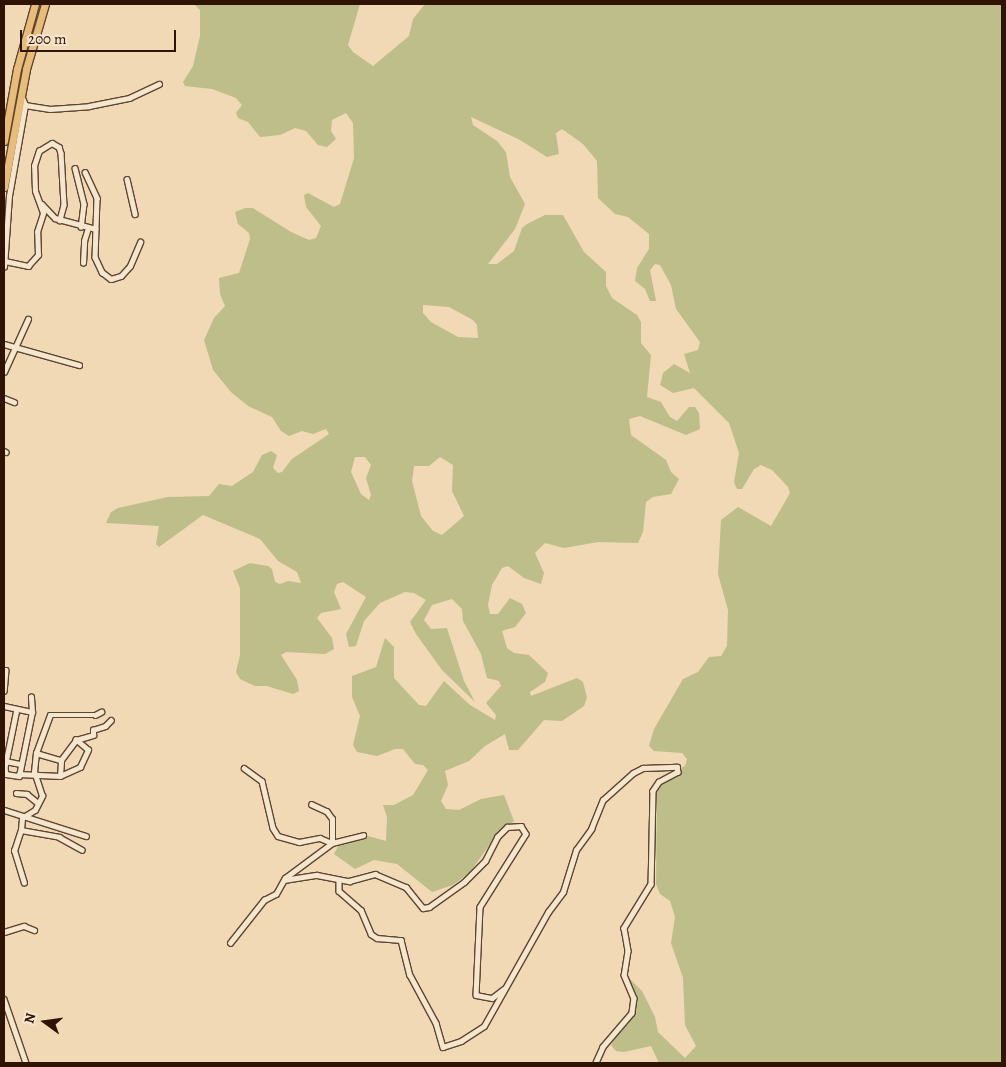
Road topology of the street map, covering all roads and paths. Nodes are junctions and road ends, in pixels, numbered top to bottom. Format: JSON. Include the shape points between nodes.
{"nodes":[{"id":1,"x":34,"y":4,"type":"edge"},
{"id":2,"x":46,"y":4,"type":"edge"},
{"id":3,"x":158,"y":84,"type":"dead end"},
{"id":4,"x":20,"y":96,"type":"junction"},
{"id":5,"x":25,"y":105,"type":"junction"},
{"id":6,"x":4,"y":141,"type":"edge"},
{"id":7,"x":75,"y":168,"type":"dead end"},
{"id":8,"x":85,"y":172,"type":"dead end"},
{"id":9,"x":127,"y":180,"type":"dead end"},
{"id":10,"x":4,"y":187,"type":"edge"},
{"id":11,"x":38,"y":198,"type":"junction"},
{"id":12,"x":135,"y":214,"type":"dead end"},
{"id":13,"x":54,"y":218,"type":"junction"},
{"id":14,"x":60,"y":220,"type":"junction"},
{"id":15,"x":41,"y":224,"type":"junction"},
{"id":16,"x":81,"y":227,"type":"junction"},
{"id":17,"x":88,"y":228,"type":"junction"},
{"id":18,"x":96,"y":229,"type":"junction"},
{"id":19,"x":140,"y":242,"type":"dead end"},
{"id":20,"x":5,"y":261,"type":"edge"},
{"id":21,"x":83,"y":264,"type":"dead end"},
{"id":22,"x":4,"y":267,"type":"edge"},
{"id":23,"x":28,"y":319,"type":"dead end"},
{"id":24,"x":4,"y":344,"type":"edge"},
{"id":25,"x":15,"y":348,"type":"junction"},
{"id":26,"x":79,"y":366,"type":"dead end"},
{"id":27,"x":4,"y":372,"type":"edge"},
{"id":28,"x":4,"y":398,"type":"edge"},
{"id":29,"x":14,"y":402,"type":"dead end"},
{"id":30,"x":4,"y":670,"type":"edge"},
{"id":31,"x":4,"y":691,"type":"edge"},
{"id":32,"x":30,"y":697,"type":"dead end"},
{"id":33,"x":4,"y":706,"type":"edge"},
{"id":34,"x":17,"y":709,"type":"junction"},
{"id":35,"x":32,"y":712,"type":"junction"},
{"id":36,"x":101,"y":712,"type":"dead end"},
{"id":37,"x":111,"y":720,"type":"dead end"},
{"id":38,"x":76,"y":740,"type":"junction"},
{"id":39,"x":36,"y":752,"type":"junction"},
{"id":40,"x":61,"y":760,"type":"junction"},
{"id":41,"x":5,"y":761,"type":"edge"},
{"id":42,"x":21,"y":764,"type":"junction"},
{"id":43,"x":244,"y":768,"type":"dead end"},
{"id":44,"x":19,"y":774,"type":"junction"},
{"id":45,"x":34,"y":775,"type":"junction"},
{"id":46,"x":60,"y":776,"type":"junction"},
{"id":47,"x":16,"y":793,"type":"dead end"},
{"id":48,"x":38,"y":803,"type":"junction"},
{"id":49,"x":312,"y":805,"type":"dead end"},
{"id":50,"x":4,"y":810,"type":"edge"},
{"id":51,"x":22,"y":818,"type":"junction"},
{"id":52,"x":22,"y":830,"type":"junction"},
{"id":53,"x":363,"y":835,"type":"dead end"},
{"id":54,"x":86,"y":836,"type":"dead end"},
{"id":55,"x":332,"y":843,"type":"junction"},
{"id":56,"x":82,"y":850,"type":"dead end"},
{"id":57,"x":284,"y":880,"type":"junction"},
{"id":58,"x":339,"y":881,"type":"junction"},
{"id":59,"x":24,"y":883,"type":"dead end"},
{"id":60,"x":34,"y":930,"type":"dead end"},
{"id":61,"x":4,"y":932,"type":"edge"},
{"id":62,"x":230,"y":943,"type":"dead end"},
{"id":63,"x":516,"y":974,"type":"junction"},
{"id":64,"x":4,"y":999,"type":"edge"},
{"id":65,"x":26,"y":1063,"type":"edge"},
{"id":66,"x":596,"y":1063,"type":"edge"}],
"edges":[{"from":1,"to":6,"type":"main road","via":[[17,69]]},
{"from":2,"to":4,"type":"main road"},
{"from":3,"to":5,"type":"street","via":[[130,98],[89,106],[50,109]]},
{"from":4,"to":5,"type":"street"},
{"from":4,"to":10,"type":"main road"},
{"from":5,"to":20,"type":"street","via":[[9,196]]},
{"from":7,"to":16,"type":"street","via":[[84,204]]},
{"from":8,"to":18,"type":"street","via":[[97,198]]},
{"from":9,"to":12,"type":"street"},
{"from":11,"to":13,"type":"street"},
{"from":11,"to":14,"type":"street","via":[[34,179],[36,158],[47,145],[57,144],[61,153],[64,205]]},
{"from":11,"to":15,"type":"street","via":[[43,213]]},
{"from":13,"to":14,"type":"street"},
{"from":13,"to":15,"type":"street"},
{"from":14,"to":16,"type":"street"},
{"from":15,"to":20,"type":"street","via":[[37,232],[38,255],[34,262],[25,267]]},
{"from":16,"to":17,"type":"street"},
{"from":17,"to":18,"type":"street"},
{"from":17,"to":21,"type":"street"},
{"from":18,"to":19,"type":"street","via":[[95,257],[102,272],[111,279],[121,276],[130,266]]},
{"from":20,"to":22,"type":"street"},
{"from":23,"to":25,"type":"street"},
{"from":24,"to":25,"type":"street"},
{"from":25,"to":26,"type":"street"},
{"from":25,"to":27,"type":"street"},
{"from":28,"to":29,"type":"street"},
{"from":30,"to":31,"type":"street"},
{"from":32,"to":35,"type":"street"},
{"from":33,"to":34,"type":"street"},
{"from":34,"to":35,"type":"street"},
{"from":34,"to":41,"type":"street"},
{"from":35,"to":42,"type":"street"},
{"from":36,"to":39,"type":"street","via":[[50,715]]},
{"from":37,"to":38,"type":"street","via":[[93,730],[93,735]]},
{"from":38,"to":40,"type":"street"},
{"from":38,"to":46,"type":"street","via":[[88,752],[80,767]]},
{"from":39,"to":40,"type":"street"},
{"from":39,"to":45,"type":"street"},
{"from":40,"to":46,"type":"street"},
{"from":41,"to":42,"type":"street"},
{"from":41,"to":44,"type":"street","via":[[6,774]]},
{"from":42,"to":44,"type":"street"},
{"from":43,"to":55,"type":"street","via":[[254,772],[262,781],[273,828],[278,836],[299,842],[320,838]]},
{"from":44,"to":45,"type":"street"},
{"from":45,"to":46,"type":"street"},
{"from":45,"to":48,"type":"street","via":[[42,796]]},
{"from":47,"to":48,"type":"street","via":[[27,794]]},
{"from":48,"to":51,"type":"street"},
{"from":49,"to":55,"type":"street","via":[[327,812],[332,819]]},
{"from":50,"to":51,"type":"street"},
{"from":51,"to":52,"type":"street"},
{"from":51,"to":54,"type":"street"},
{"from":52,"to":56,"type":"street","via":[[59,838]]},
{"from":52,"to":59,"type":"street","via":[[14,851]]},
{"from":53,"to":55,"type":"street"},
{"from":55,"to":57,"type":"street"},
{"from":57,"to":58,"type":"street","via":[[316,875]]},
{"from":57,"to":62,"type":"street","via":[[276,894],[264,900]]},
{"from":58,"to":63,"type":"street","via":[[339,891],[361,910],[371,934],[377,938],[401,940],[410,975],[436,1023],[443,1047],[484,1026]]},
{"from":58,"to":63,"type":"street","via":[[375,874],[406,887],[423,908],[429,908],[470,877],[507,827],[521,826],[526,834],[480,907],[476,994],[492,998]]},
{"from":60,"to":61,"type":"street","via":[[24,926]]},
{"from":63,"to":66,"type":"street","via":[[548,912],[563,892],[576,850],[591,829],[603,800],[633,773],[652,766],[677,767],[676,774],[659,782],[653,790],[651,884],[624,928],[628,951],[624,975],[634,998],[632,1014],[603,1047]]},
{"from":64,"to":65,"type":"street"}]}
